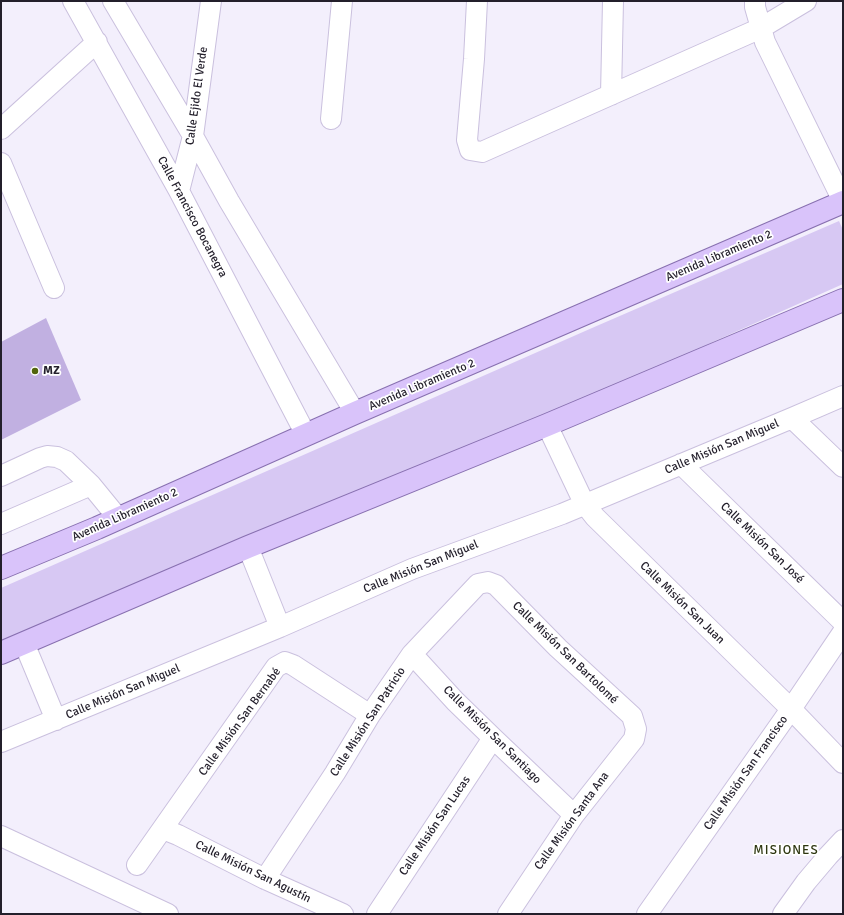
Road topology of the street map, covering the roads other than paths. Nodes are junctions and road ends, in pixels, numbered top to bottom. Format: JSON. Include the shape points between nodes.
{"nodes":[{"id":1,"x":73,"y":1,"type":"edge"},
{"id":2,"x":113,"y":1,"type":"edge"},
{"id":3,"x":210,"y":1,"type":"edge"},
{"id":4,"x":342,"y":1,"type":"edge"},
{"id":5,"x":477,"y":1,"type":"edge"},
{"id":6,"x":613,"y":1,"type":"edge"},
{"id":7,"x":755,"y":1,"type":"edge"},
{"id":8,"x":806,"y":1,"type":"edge"},
{"id":9,"x":761,"y":28,"type":"junction"},
{"id":10,"x":97,"y":42,"type":"junction"},
{"id":11,"x":611,"y":95,"type":"junction"},
{"id":12,"x":332,"y":119,"type":"dead end"},
{"id":13,"x":1,"y":129,"type":"edge"},
{"id":14,"x":193,"y":136,"type":"junction"},
{"id":15,"x":1,"y":163,"type":"edge"},
{"id":16,"x":179,"y":191,"type":"junction"},
{"id":17,"x":843,"y":202,"type":"edge"},
{"id":18,"x":54,"y":288,"type":"dead end"},
{"id":19,"x":843,"y":300,"type":"edge"},
{"id":20,"x":843,"y":396,"type":"edge"},
{"id":21,"x":355,"y":414,"type":"junction"},
{"id":22,"x":792,"y":418,"type":"junction"},
{"id":23,"x":547,"y":424,"type":"junction"},
{"id":24,"x":306,"y":435,"type":"junction"},
{"id":25,"x":681,"y":464,"type":"junction"},
{"id":26,"x":843,"y":467,"type":"edge"},
{"id":27,"x":1,"y":476,"type":"edge"},
{"id":28,"x":91,"y":485,"type":"junction"},
{"id":29,"x":584,"y":503,"type":"junction"},
{"id":30,"x":118,"y":518,"type":"junction"},
{"id":31,"x":1,"y":524,"type":"edge"},
{"id":32,"x":248,"y":547,"type":"junction"},
{"id":33,"x":1,"y":568,"type":"edge"},
{"id":34,"x":488,"y":582,"type":"joint"},
{"id":35,"x":843,"y":622,"type":"edge"},
{"id":36,"x":280,"y":627,"type":"junction"},
{"id":37,"x":843,"y":632,"type":"edge"},
{"id":38,"x":24,"y":643,"type":"junction"},
{"id":39,"x":1,"y":653,"type":"edge"},
{"id":40,"x":412,"y":654,"type":"junction"},
{"id":41,"x":791,"y":709,"type":"junction"},
{"id":42,"x":370,"y":715,"type":"junction"},
{"id":43,"x":56,"y":720,"type":"junction"},
{"id":44,"x":636,"y":729,"type":"joint"},
{"id":45,"x":493,"y":738,"type":"junction"},
{"id":46,"x":1,"y":742,"type":"edge"},
{"id":47,"x":843,"y":763,"type":"edge"},
{"id":48,"x":574,"y":815,"type":"junction"},
{"id":49,"x":163,"y":829,"type":"junction"},
{"id":50,"x":843,"y":840,"type":"edge"},
{"id":51,"x":4,"y":844,"type":"edge"},
{"id":52,"x":137,"y":865,"type":"dead end"},
{"id":53,"x":265,"y":879,"type":"junction"},
{"id":54,"x":168,"y":914,"type":"edge"},
{"id":55,"x":343,"y":914,"type":"edge"},
{"id":56,"x":377,"y":914,"type":"edge"},
{"id":57,"x":508,"y":914,"type":"edge"},
{"id":58,"x":647,"y":914,"type":"edge"},
{"id":59,"x":783,"y":914,"type":"edge"}],
"edges":[{"from":1,"to":10,"type":"street","name":"Calle Francisco Bocanegra"},
{"from":2,"to":14,"type":"street"},
{"from":3,"to":14,"type":"street","name":"Calle Ejido El Verde"},
{"from":4,"to":12,"type":"street"},
{"from":5,"to":11,"type":"street","via":[[467,140],[470,150],[482,152]]},
{"from":6,"to":11,"type":"street"},
{"from":7,"to":9,"type":"street"},
{"from":8,"to":9,"type":"street"},
{"from":9,"to":11,"type":"street"},
{"from":9,"to":17,"type":"street","via":[[765,42]]},
{"from":10,"to":13,"type":"street"},
{"from":10,"to":16,"type":"street","name":"Calle Francisco Bocanegra"},
{"from":14,"to":16,"type":"street","name":"Calle Ejido El Verde"},
{"from":14,"to":21,"type":"street"},
{"from":15,"to":18,"type":"street"},
{"from":16,"to":24,"type":"street","name":"Calle Francisco Bocanegra"},
{"from":17,"to":21,"type":"main road","name":"Avenida Libramiento 2"},
{"from":19,"to":23,"type":"main road"},
{"from":20,"to":22,"type":"street","name":"Calle Misión San Miguel"},
{"from":21,"to":24,"type":"main road","name":"Avenida Libramiento 2"},
{"from":22,"to":25,"type":"street","name":"Calle Misión San Miguel"},
{"from":22,"to":26,"type":"street"},
{"from":23,"to":29,"type":"street","name":"Calle Misión San Juan"},
{"from":23,"to":32,"type":"main road"},
{"from":24,"to":30,"type":"main road","name":"Avenida Libramiento 2"},
{"from":25,"to":29,"type":"street","name":"Calle Misión San Miguel"},
{"from":25,"to":35,"type":"street","name":"Calle Misión San José"},
{"from":27,"to":28,"type":"street","via":[[40,458],[57,457],[66,461]]},
{"from":28,"to":30,"type":"street"},
{"from":28,"to":31,"type":"street"},
{"from":29,"to":36,"type":"street","name":"Calle Misión San Miguel","via":[[562,514],[412,569]]},
{"from":29,"to":41,"type":"street","name":"Calle Misión San Juan","via":[[595,518]]},
{"from":30,"to":33,"type":"main road","name":"Avenida Libramiento 2"},
{"from":32,"to":36,"type":"street"},
{"from":32,"to":38,"type":"main road"},
{"from":34,"to":40,"type":"street","name":"Calle Misión San Patricio","via":[[478,584]]},
{"from":34,"to":44,"type":"street","name":"Calle Misión San Bartolomé","via":[[496,585],[558,648],[632,716]]},
{"from":36,"to":43,"type":"street","name":"Calle Misión San Miguel"},
{"from":37,"to":41,"type":"street","name":"Calle Misión San Francisco"},
{"from":38,"to":39,"type":"main road"},
{"from":38,"to":43,"type":"street"},
{"from":40,"to":42,"type":"street","name":"Calle Misión San Patricio"},
{"from":40,"to":45,"type":"street","name":"Calle Misión San Santiago"},
{"from":41,"to":47,"type":"street","name":"Calle Misión San Juan"},
{"from":41,"to":58,"type":"street","name":"Calle Misión San Francisco"},
{"from":42,"to":49,"type":"street","name":"Calle Misión San Bernabé","via":[[285,662],[276,668]]},
{"from":42,"to":53,"type":"street","name":"Calle Misión San Patricio"},
{"from":43,"to":46,"type":"street","name":"Calle Misión San Miguel"},
{"from":44,"to":48,"type":"street","name":"Calle Misión Santa Ana","via":[[634,739]]},
{"from":45,"to":48,"type":"street","name":"Calle Misión San Santiago"},
{"from":45,"to":56,"type":"street","name":"Calle Misión San Lucas"},
{"from":48,"to":57,"type":"street","name":"Calle Misión Santa Ana"},
{"from":49,"to":52,"type":"street","name":"Calle Misión San Bernabé"},
{"from":49,"to":53,"type":"street","name":"Calle Misión San Agustín"},
{"from":50,"to":59,"type":"street","via":[[823,861]]},
{"from":51,"to":54,"type":"street"},
{"from":53,"to":55,"type":"street","name":"Calle Misión San Agustín"}]}
